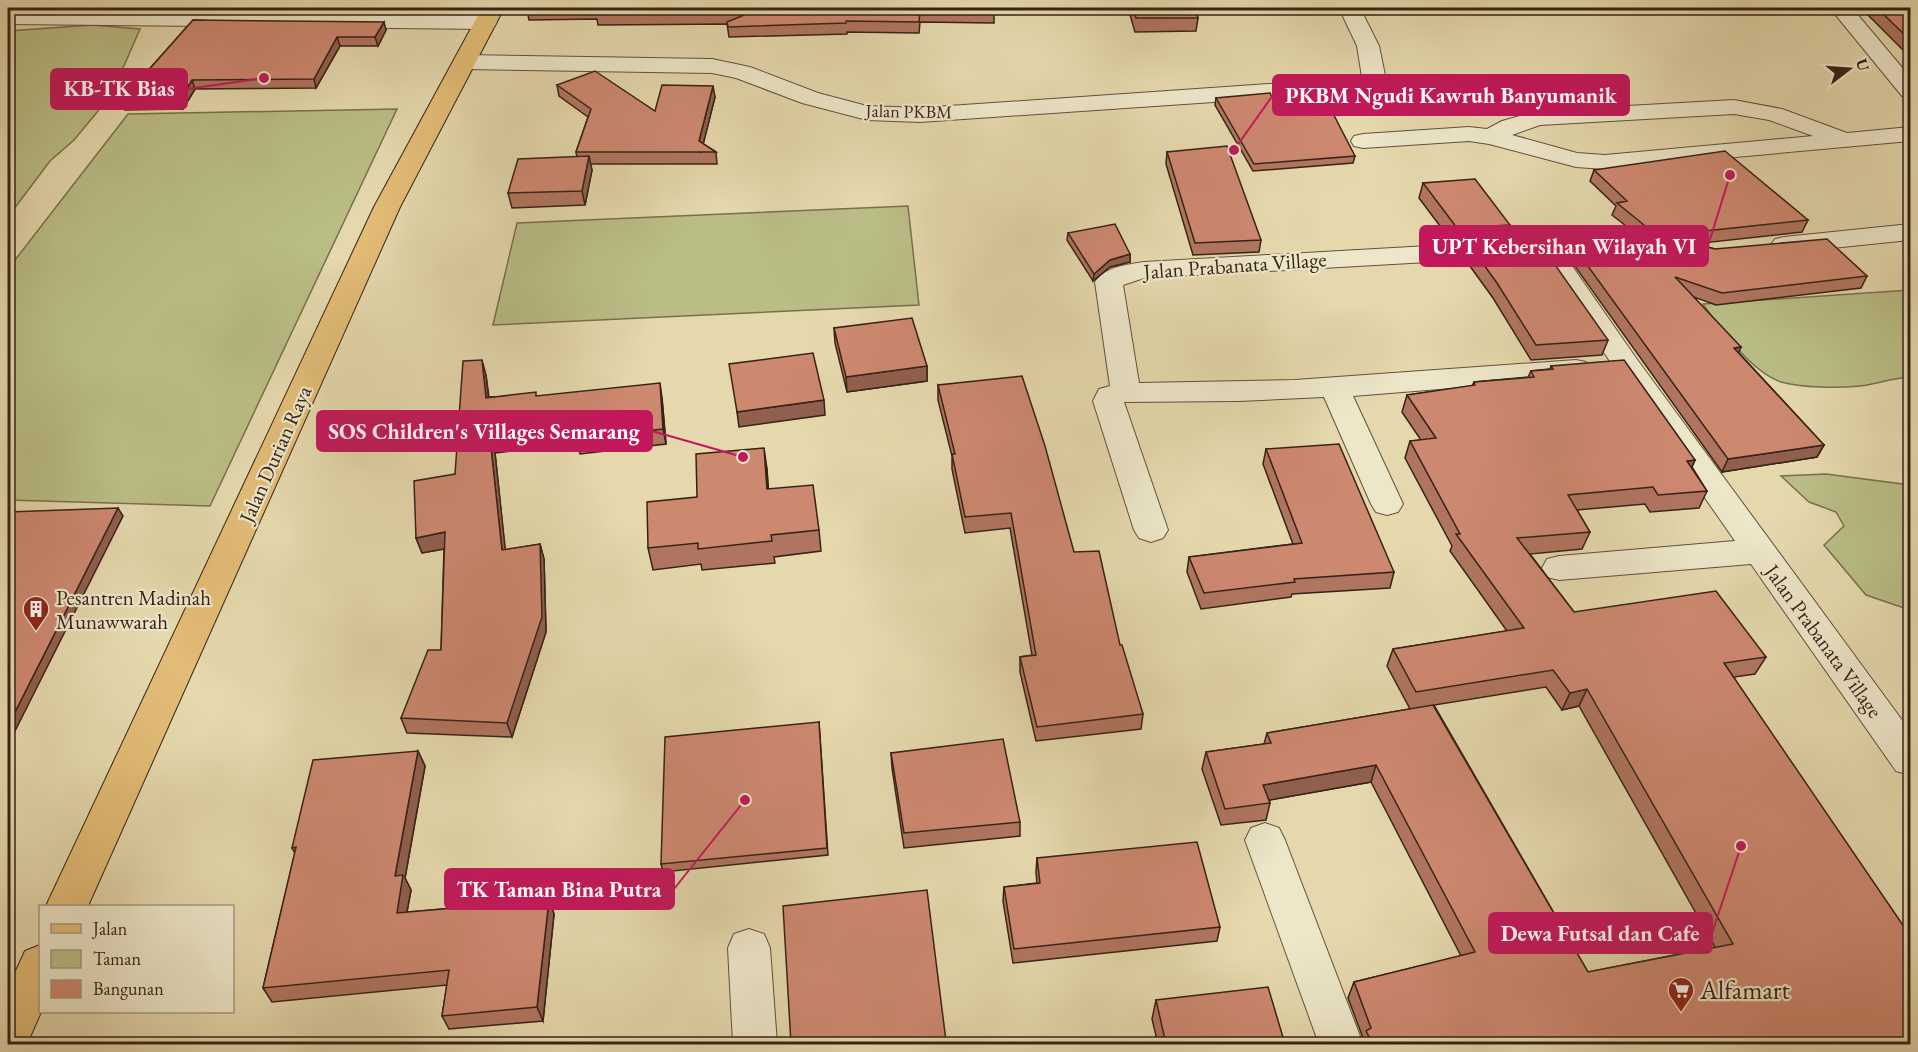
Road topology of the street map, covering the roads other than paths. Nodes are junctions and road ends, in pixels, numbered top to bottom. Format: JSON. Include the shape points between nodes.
{"nodes":[{"id":1,"x":1349,"y":8,"type":"edge"},
{"id":2,"x":1840,"y":8,"type":"edge"},
{"id":3,"x":50,"y":12,"type":"edge"},
{"id":4,"x":489,"y":15,"type":"edge"},
{"id":5,"x":8,"y":18,"type":"edge"},
{"id":6,"x":464,"y":62,"type":"junction"},
{"id":7,"x":1911,"y":91,"type":"edge"},
{"id":8,"x":1911,"y":134,"type":"edge"},
{"id":9,"x":1491,"y":137,"type":"junction"},
{"id":10,"x":1848,"y":140,"type":"junction"},
{"id":11,"x":1363,"y":141,"type":"dead end"},
{"id":12,"x":1911,"y":232,"type":"edge"},
{"id":13,"x":1757,"y":248,"type":"edge"},
{"id":14,"x":1626,"y":365,"type":"junction"},
{"id":15,"x":1334,"y":386,"type":"junction"},
{"id":16,"x":1126,"y":392,"type":"junction"},
{"id":17,"x":1388,"y":504,"type":"dead end"},
{"id":18,"x":1151,"y":530,"type":"dead end"},
{"id":19,"x":1760,"y":551,"type":"junction"},
{"id":20,"x":1559,"y":568,"type":"dead end"},
{"id":21,"x":1911,"y":760,"type":"edge"},
{"id":22,"x":1265,"y":840,"type":"dead end"},
{"id":23,"x":67,"y":905,"type":"edge"},
{"id":24,"x":749,"y":948,"type":"dead end"},
{"id":25,"x":39,"y":967,"type":"edge"},
{"id":26,"x":8,"y":1036,"type":"edge"},
{"id":27,"x":755,"y":1044,"type":"edge"},
{"id":28,"x":1341,"y":1044,"type":"edge"}],
"edges":[{"from":1,"to":6,"type":"street","name":"Jalan PKBM","via":[[1368,46],[1374,80],[1360,85],[920,115],[867,113],[712,66]]},
{"from":2,"to":7,"type":"street"},
{"from":3,"to":4,"type":"street"},
{"from":3,"to":5,"type":"street"},
{"from":4,"to":6,"type":"main road","name":"Jalan Durian Raya"},
{"from":6,"to":23,"type":"main road","name":"Jalan Durian Raya","via":[[387,207]]},
{"from":8,"to":10,"type":"street"},
{"from":9,"to":10,"type":"street","via":[[1555,156],[1605,162]]},
{"from":9,"to":10,"type":"street","via":[[1538,118],[1734,107],[1774,114]]},
{"from":9,"to":11,"type":"street","via":[[1446,134]]},
{"from":12,"to":13,"type":"street"},
{"from":14,"to":15,"type":"street"},
{"from":14,"to":16,"type":"street","name":"Jalan Prabanata Village","via":[[1553,260],[1542,253],[1505,249],[1144,270],[1119,275],[1109,282]]},
{"from":14,"to":19,"type":"street","name":"Jalan Prabanata Village"},
{"from":15,"to":16,"type":"street"},
{"from":15,"to":17,"type":"street"},
{"from":16,"to":18,"type":"street","via":[[1110,396],[1108,401]]},
{"from":19,"to":20,"type":"street","name":"Jalan Prabanata Village"},
{"from":19,"to":21,"type":"street","name":"Jalan Prabanata Village"},
{"from":22,"to":28,"type":"street"},
{"from":24,"to":27,"type":"street"},
{"from":25,"to":26,"type":"main road"}]}
